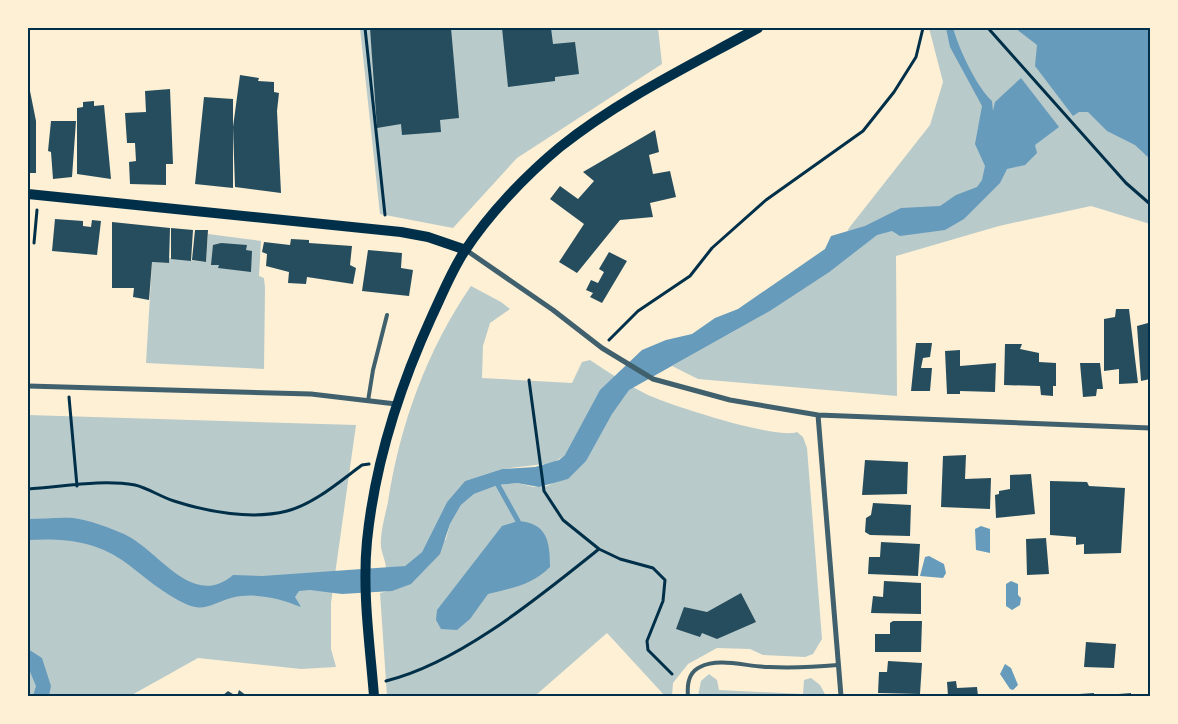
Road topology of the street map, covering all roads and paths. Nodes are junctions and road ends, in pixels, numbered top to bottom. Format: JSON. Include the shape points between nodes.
{"nodes":[{"id":1,"x":366,"y":28,"type":"edge"},
{"id":2,"x":758,"y":28,"type":"edge"},
{"id":3,"x":923,"y":28,"type":"edge"},
{"id":4,"x":988,"y":28,"type":"edge"},
{"id":5,"x":28,"y":194,"type":"edge"},
{"id":6,"x":1150,"y":204,"type":"edge"},
{"id":7,"x":37,"y":210,"type":"dead end"},
{"id":8,"x":385,"y":215,"type":"dead end"},
{"id":9,"x":34,"y":243,"type":"dead end"},
{"id":10,"x":466,"y":250,"type":"junction"},
{"id":11,"x":387,"y":315,"type":"dead end"},
{"id":12,"x":602,"y":348,"type":"junction"},
{"id":13,"x":529,"y":380,"type":"dead end"},
{"id":14,"x":28,"y":386,"type":"edge"},
{"id":15,"x":68,"y":387,"type":"junction"},
{"id":16,"x":368,"y":401,"type":"junction"},
{"id":17,"x":396,"y":404,"type":"junction"},
{"id":18,"x":818,"y":415,"type":"junction"},
{"id":19,"x":1150,"y":428,"type":"edge"},
{"id":20,"x":378,"y":465,"type":"junction"},
{"id":21,"x":77,"y":486,"type":"junction"},
{"id":22,"x":28,"y":489,"type":"edge"},
{"id":23,"x":598,"y":549,"type":"junction"},
{"id":24,"x":838,"y":665,"type":"junction"},
{"id":25,"x":672,"y":674,"type":"dead end"},
{"id":26,"x":373,"y":684,"type":"junction"},
{"id":27,"x":374,"y":696,"type":"edge"},
{"id":28,"x":688,"y":696,"type":"edge"},
{"id":29,"x":703,"y":696,"type":"edge"},
{"id":30,"x":715,"y":696,"type":"edge"},
{"id":31,"x":841,"y":696,"type":"edge"}],
"edges":[{"from":1,"to":8,"type":"path"},
{"from":2,"to":10,"type":"main road","via":[[605,114],[559,148],[510,194]]},
{"from":3,"to":12,"type":"path","via":[[916,57],[863,131],[766,200],[712,248],[690,276],[638,311]]},
{"from":4,"to":6,"type":"path","via":[[1126,183]]},
{"from":5,"to":10,"type":"main road","via":[[401,232]]},
{"from":7,"to":9,"type":"path"},
{"from":10,"to":12,"type":"street"},
{"from":10,"to":17,"type":"main road","via":[[423,336]]},
{"from":11,"to":16,"type":"lane"},
{"from":12,"to":18,"type":"street","via":[[653,379],[730,400]]},
{"from":13,"to":23,"type":"path","via":[[544,491],[563,520]]},
{"from":14,"to":15,"type":"street"},
{"from":15,"to":16,"type":"street","via":[[310,394]]},
{"from":15,"to":21,"type":"path"},
{"from":16,"to":17,"type":"street"},
{"from":17,"to":20,"type":"main road"},
{"from":18,"to":19,"type":"street"},
{"from":18,"to":24,"type":"street"},
{"from":20,"to":21,"type":"path","via":[[362,465],[311,501],[288,511],[259,516],[174,501],[136,486]]},
{"from":20,"to":26,"type":"main road","via":[[367,542],[366,608]]},
{"from":21,"to":22,"type":"path"},
{"from":23,"to":25,"type":"path","via":[[653,568],[665,580],[662,601],[647,641],[648,650]]},
{"from":23,"to":26,"type":"path","via":[[525,608],[448,656],[397,678]]},
{"from":24,"to":28,"type":"lane","via":[[768,668],[720,663],[700,666],[692,673],[687,686]]},
{"from":24,"to":31,"type":"street"},
{"from":26,"to":27,"type":"main road"},
{"from":29,"to":30,"type":"path"}]}
